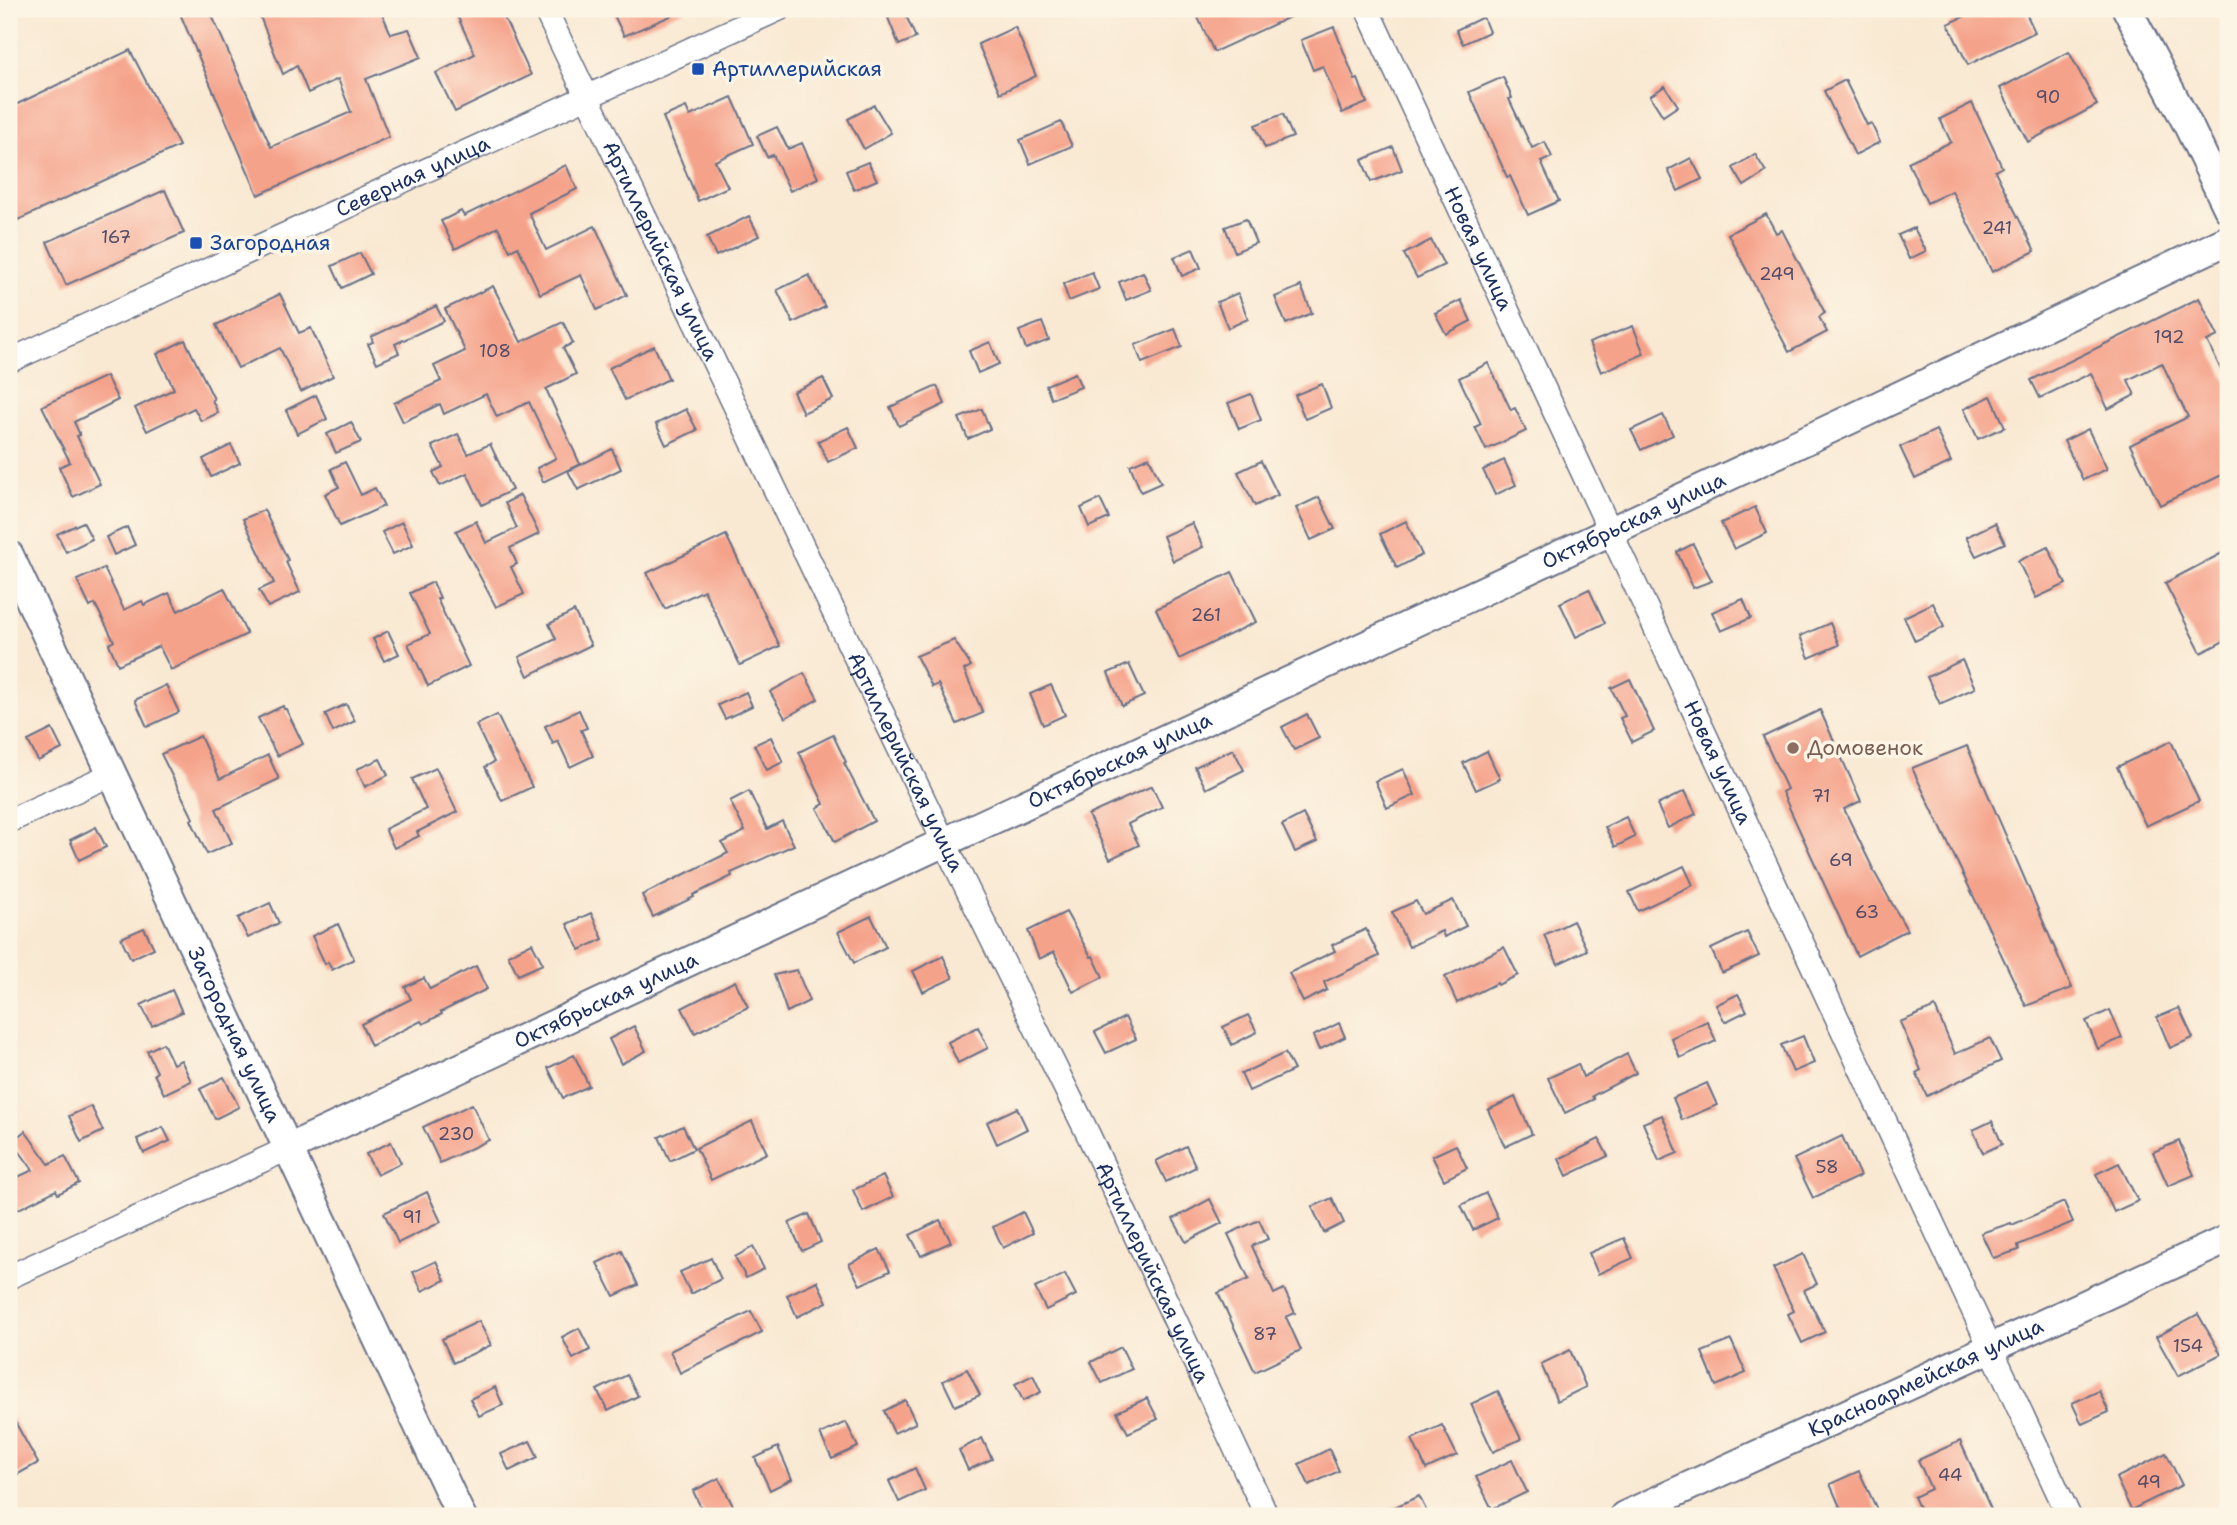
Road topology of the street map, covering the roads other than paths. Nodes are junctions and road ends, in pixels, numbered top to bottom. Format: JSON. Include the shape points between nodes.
{"nodes":[{"id":1,"x":545,"y":9,"type":"edge"},
{"id":2,"x":779,"y":9,"type":"edge"},
{"id":3,"x":1367,"y":9,"type":"edge"},
{"id":4,"x":2127,"y":9,"type":"edge"},
{"id":5,"x":587,"y":97,"type":"junction"},
{"id":6,"x":2228,"y":208,"type":"edge"},
{"id":7,"x":2228,"y":240,"type":"edge"},
{"id":8,"x":9,"y":361,"type":"edge"},
{"id":9,"x":1610,"y":532,"type":"junction"},
{"id":10,"x":9,"y":555,"type":"edge"},
{"id":11,"x":110,"y":775,"type":"junction"},
{"id":12,"x":9,"y":821,"type":"edge"},
{"id":13,"x":944,"y":842,"type":"junction"},
{"id":14,"x":287,"y":1149,"type":"junction"},
{"id":15,"x":2228,"y":1238,"type":"edge"},
{"id":16,"x":9,"y":1277,"type":"edge"},
{"id":17,"x":1991,"y":1348,"type":"junction"},
{"id":18,"x":461,"y":1516,"type":"edge"},
{"id":19,"x":1267,"y":1516,"type":"edge"},
{"id":20,"x":1624,"y":1516,"type":"edge"},
{"id":21,"x":2069,"y":1516,"type":"edge"}],
"edges":[{"from":1,"to":5,"type":"street","name":"Артиллерийская улица"},
{"from":2,"to":5,"type":"street","name":"Северная улица"},
{"from":3,"to":9,"type":"street","name":"Новая улица"},
{"from":4,"to":6,"type":"main road"},
{"from":5,"to":8,"type":"street","name":"Северная улица"},
{"from":5,"to":13,"type":"street","name":"Артиллерийская улица"},
{"from":7,"to":9,"type":"main road","name":"Октябрьская улица"},
{"from":9,"to":13,"type":"main road","name":"Октябрьская улица"},
{"from":9,"to":17,"type":"street","name":"Новая улица"},
{"from":10,"to":11,"type":"main road","name":"Загородная улица"},
{"from":11,"to":12,"type":"street"},
{"from":11,"to":14,"type":"main road","name":"Загородная улица"},
{"from":13,"to":14,"type":"main road","name":"Октябрьская улица"},
{"from":13,"to":19,"type":"street","name":"Артиллерийская улица","via":[[1089,1136]]},
{"from":14,"to":16,"type":"street","name":"Октябрьская улица"},
{"from":14,"to":18,"type":"main road","name":"Загородная улица"},
{"from":15,"to":17,"type":"main road","name":"Красноармейская улица"},
{"from":17,"to":20,"type":"main road","name":"Красноармейская улица"},
{"from":17,"to":21,"type":"street","name":"Новая улица"}]}
